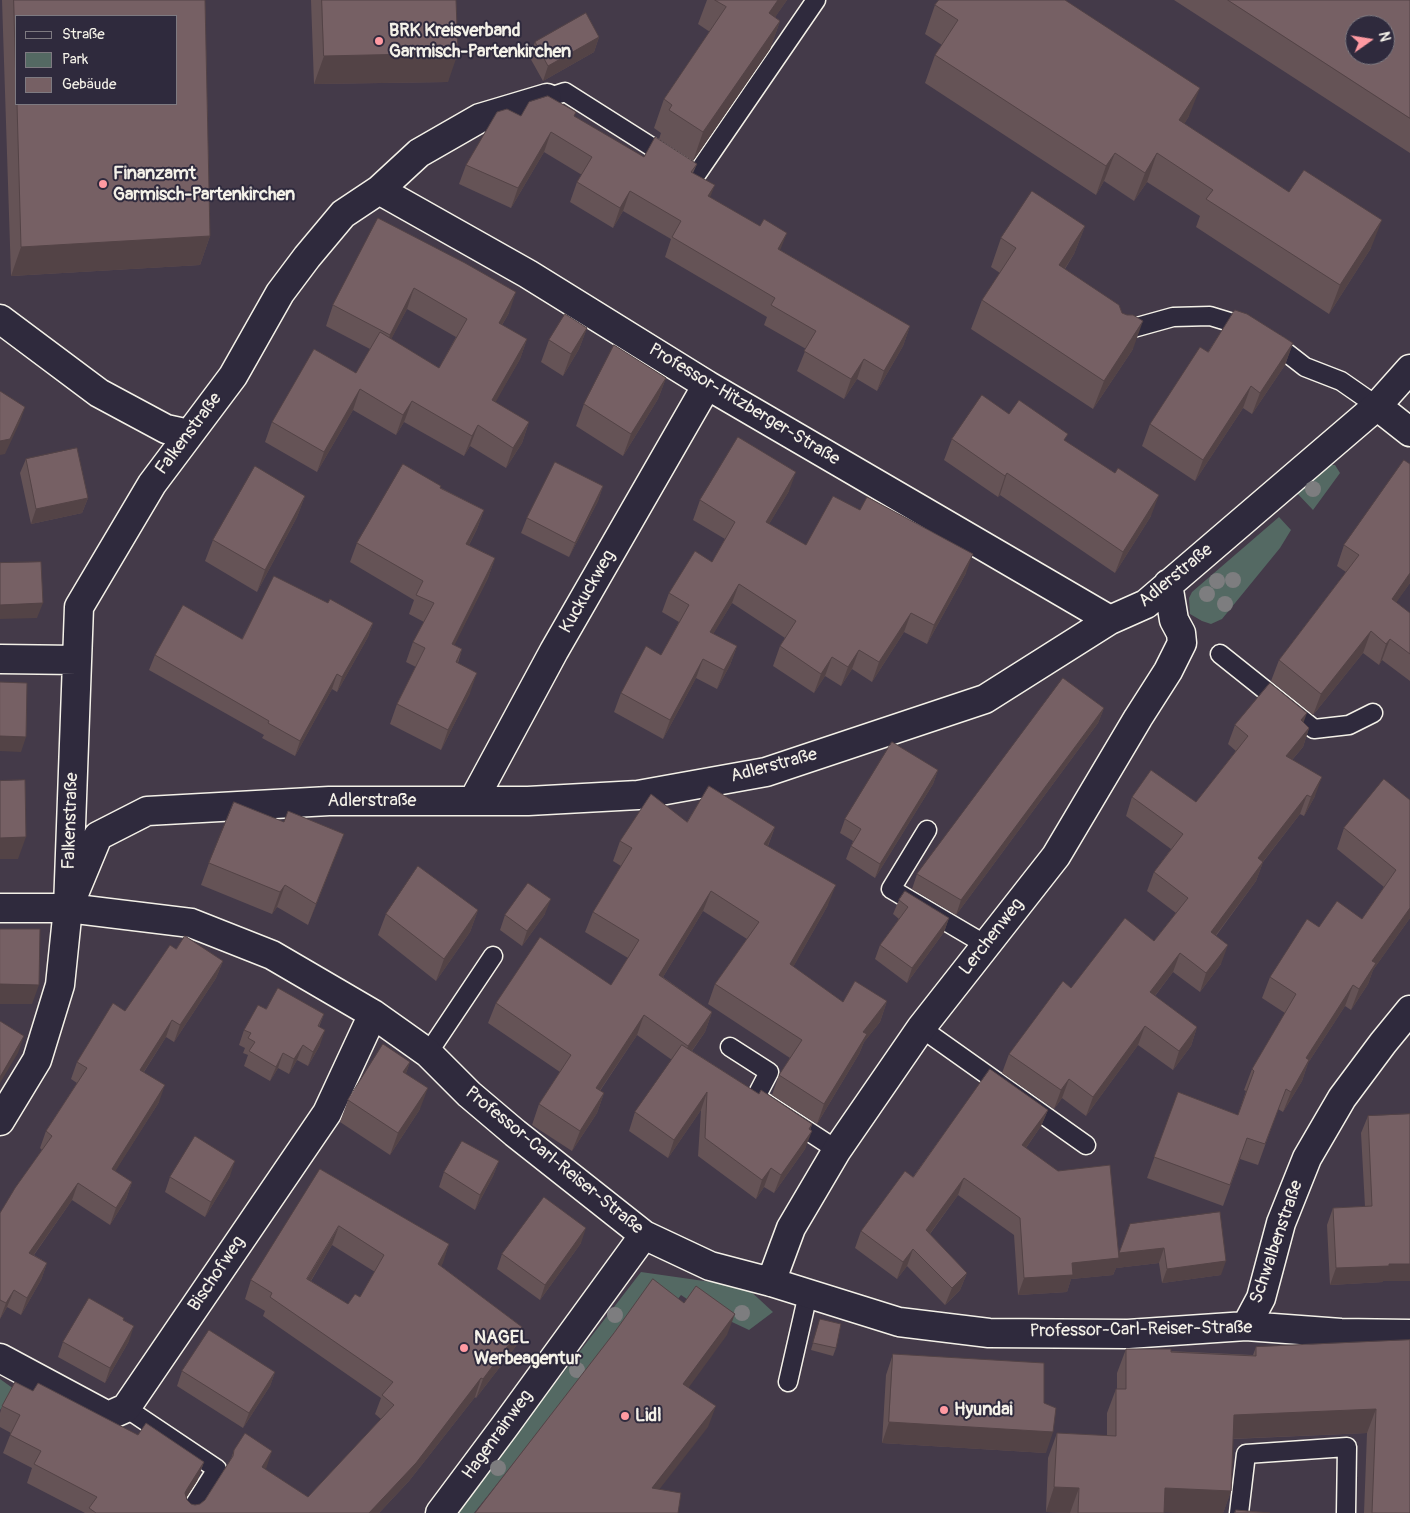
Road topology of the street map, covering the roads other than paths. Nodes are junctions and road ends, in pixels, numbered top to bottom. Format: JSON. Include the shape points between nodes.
{"nodes":[{"id":1,"x":816,"y":0,"type":"edge"},
{"id":2,"x":547,"y":98,"type":"joint"},
{"id":3,"x":379,"y":190,"type":"junction"},
{"id":4,"x":0,"y":319,"type":"edge"},
{"id":5,"x":1119,"y":332,"type":"edge"},
{"id":6,"x":1410,"y":369,"type":"edge"},
{"id":7,"x":707,"y":385,"type":"junction"},
{"id":8,"x":1377,"y":406,"type":"junction"},
{"id":9,"x":1410,"y":432,"type":"edge"},
{"id":10,"x":189,"y":434,"type":"junction"},
{"id":11,"x":1168,"y":584,"type":"junction"},
{"id":12,"x":1110,"y":620,"type":"junction"},
{"id":13,"x":1220,"y":654,"type":"dead end"},
{"id":14,"x":0,"y":659,"type":"edge"},
{"id":15,"x":77,"y":660,"type":"junction"},
{"id":16,"x":1373,"y":713,"type":"dead end"},
{"id":17,"x":473,"y":801,"type":"junction"},
{"id":18,"x":926,"y":830,"type":"dead end"},
{"id":19,"x":0,"y":908,"type":"edge"},
{"id":20,"x":68,"y":908,"type":"junction"},
{"id":21,"x":986,"y":945,"type":"junction"},
{"id":22,"x":493,"y":956,"type":"dead end"},
{"id":23,"x":1410,"y":1010,"type":"edge"},
{"id":24,"x":374,"y":1014,"type":"junction"},
{"id":25,"x":922,"y":1028,"type":"junction"},
{"id":26,"x":730,"y":1047,"type":"dead end"},
{"id":27,"x":428,"y":1053,"type":"junction"},
{"id":28,"x":0,"y":1122,"type":"edge"},
{"id":29,"x":1086,"y":1145,"type":"dead end"},
{"id":30,"x":837,"y":1150,"type":"junction"},
{"id":31,"x":644,"y":1235,"type":"junction"},
{"id":32,"x":771,"y":1282,"type":"junction"},
{"id":33,"x":808,"y":1294,"type":"junction"},
{"id":34,"x":1246,"y":1326,"type":"junction"},
{"id":35,"x":1410,"y":1334,"type":"edge"},
{"id":36,"x":0,"y":1358,"type":"edge"},
{"id":37,"x":788,"y":1382,"type":"dead end"},
{"id":38,"x":126,"y":1408,"type":"junction"},
{"id":39,"x":189,"y":1513,"type":"edge"},
{"id":40,"x":440,"y":1513,"type":"edge"},
{"id":41,"x":1239,"y":1513,"type":"edge"},
{"id":42,"x":1346,"y":1513,"type":"edge"}],
"edges":[{"from":1,"to":2,"type":"lane","via":[[696,175],[565,92]]},
{"from":2,"to":3,"type":"street","name":"Falkenstraße","via":[[480,118],[419,153]]},
{"from":3,"to":7,"type":"street","name":"Professor-Hitzberger-Straße","via":[[528,274]]},
{"from":3,"to":10,"type":"street","name":"Falkenstraße","via":[[343,214],[307,257],[280,293],[233,376]]},
{"from":4,"to":10,"type":"street","via":[[99,393],[166,429]]},
{"from":5,"to":8,"type":"lane","via":[[1172,317],[1210,316],[1244,326],[1305,367],[1341,381]]},
{"from":6,"to":8,"type":"street","name":"Adlerstraße"},
{"from":7,"to":12,"type":"street","name":"Professor-Hitzberger-Straße"},
{"from":7,"to":17,"type":"street","name":"Kuckuckweg","via":[[554,651]]},
{"from":8,"to":9,"type":"street"},
{"from":8,"to":11,"type":"street","name":"Adlerstraße"},
{"from":10,"to":15,"type":"street","name":"Falkenstraße","via":[[152,484],[79,607]]},
{"from":11,"to":12,"type":"street","name":"Adlerstraße","via":[[1146,604]]},
{"from":11,"to":21,"type":"street","name":"Lerchenweg","via":[[1182,643],[1056,856]]},
{"from":12,"to":17,"type":"street","name":"Adlerstraße","via":[[985,699],[766,772],[638,795]]},
{"from":13,"to":16,"type":"lane","via":[[1314,729],[1349,725]]},
{"from":14,"to":15,"type":"street"},
{"from":15,"to":20,"type":"street","name":"Falkenstraße"},
{"from":17,"to":20,"type":"street","name":"Adlerstraße","via":[[329,801],[146,812],[98,836]]},
{"from":18,"to":21,"type":"lane","via":[[891,888]]},
{"from":19,"to":20,"type":"street","name":"Professor-Carl-Reiser-Straße"},
{"from":20,"to":24,"type":"street","name":"Professor-Carl-Reiser-Straße","via":[[191,923],[272,954]]},
{"from":20,"to":28,"type":"street","via":[[60,984],[37,1060]]},
{"from":21,"to":25,"type":"street","name":"Lerchenweg"},
{"from":22,"to":27,"type":"lane"},
{"from":23,"to":34,"type":"street","name":"Schwalbenstraße","via":[[1342,1098],[1307,1158],[1281,1223],[1261,1298]]},
{"from":24,"to":27,"type":"street","name":"Professor-Carl-Reiser-Straße"},
{"from":24,"to":38,"type":"street","name":"Bischofweg","via":[[326,1114]]},
{"from":25,"to":29,"type":"lane"},
{"from":25,"to":30,"type":"street","name":"Lerchenweg"},
{"from":26,"to":30,"type":"lane","via":[[769,1072],[756,1097]]},
{"from":27,"to":31,"type":"street","name":"Professor-Carl-Reiser-Straße","via":[[515,1133]]},
{"from":30,"to":32,"type":"street","name":"Lerchenweg","via":[[791,1228]]},
{"from":31,"to":32,"type":"street","name":"Professor-Carl-Reiser-Straße","via":[[710,1266]]},
{"from":31,"to":40,"type":"street","name":"Hagenrainweg"},
{"from":32,"to":33,"type":"street","name":"Professor-Carl-Reiser-Straße"},
{"from":33,"to":34,"type":"street","name":"Professor-Carl-Reiser-Straße","via":[[899,1322],[989,1333],[1128,1334]]},
{"from":33,"to":37,"type":"lane"},
{"from":34,"to":35,"type":"street","name":"Professor-Carl-Reiser-Straße"},
{"from":36,"to":38,"type":"street","via":[[108,1416]]},
{"from":38,"to":39,"type":"lane","via":[[217,1468]]},
{"from":41,"to":42,"type":"lane","via":[[1246,1454],[1347,1447]]}]}
